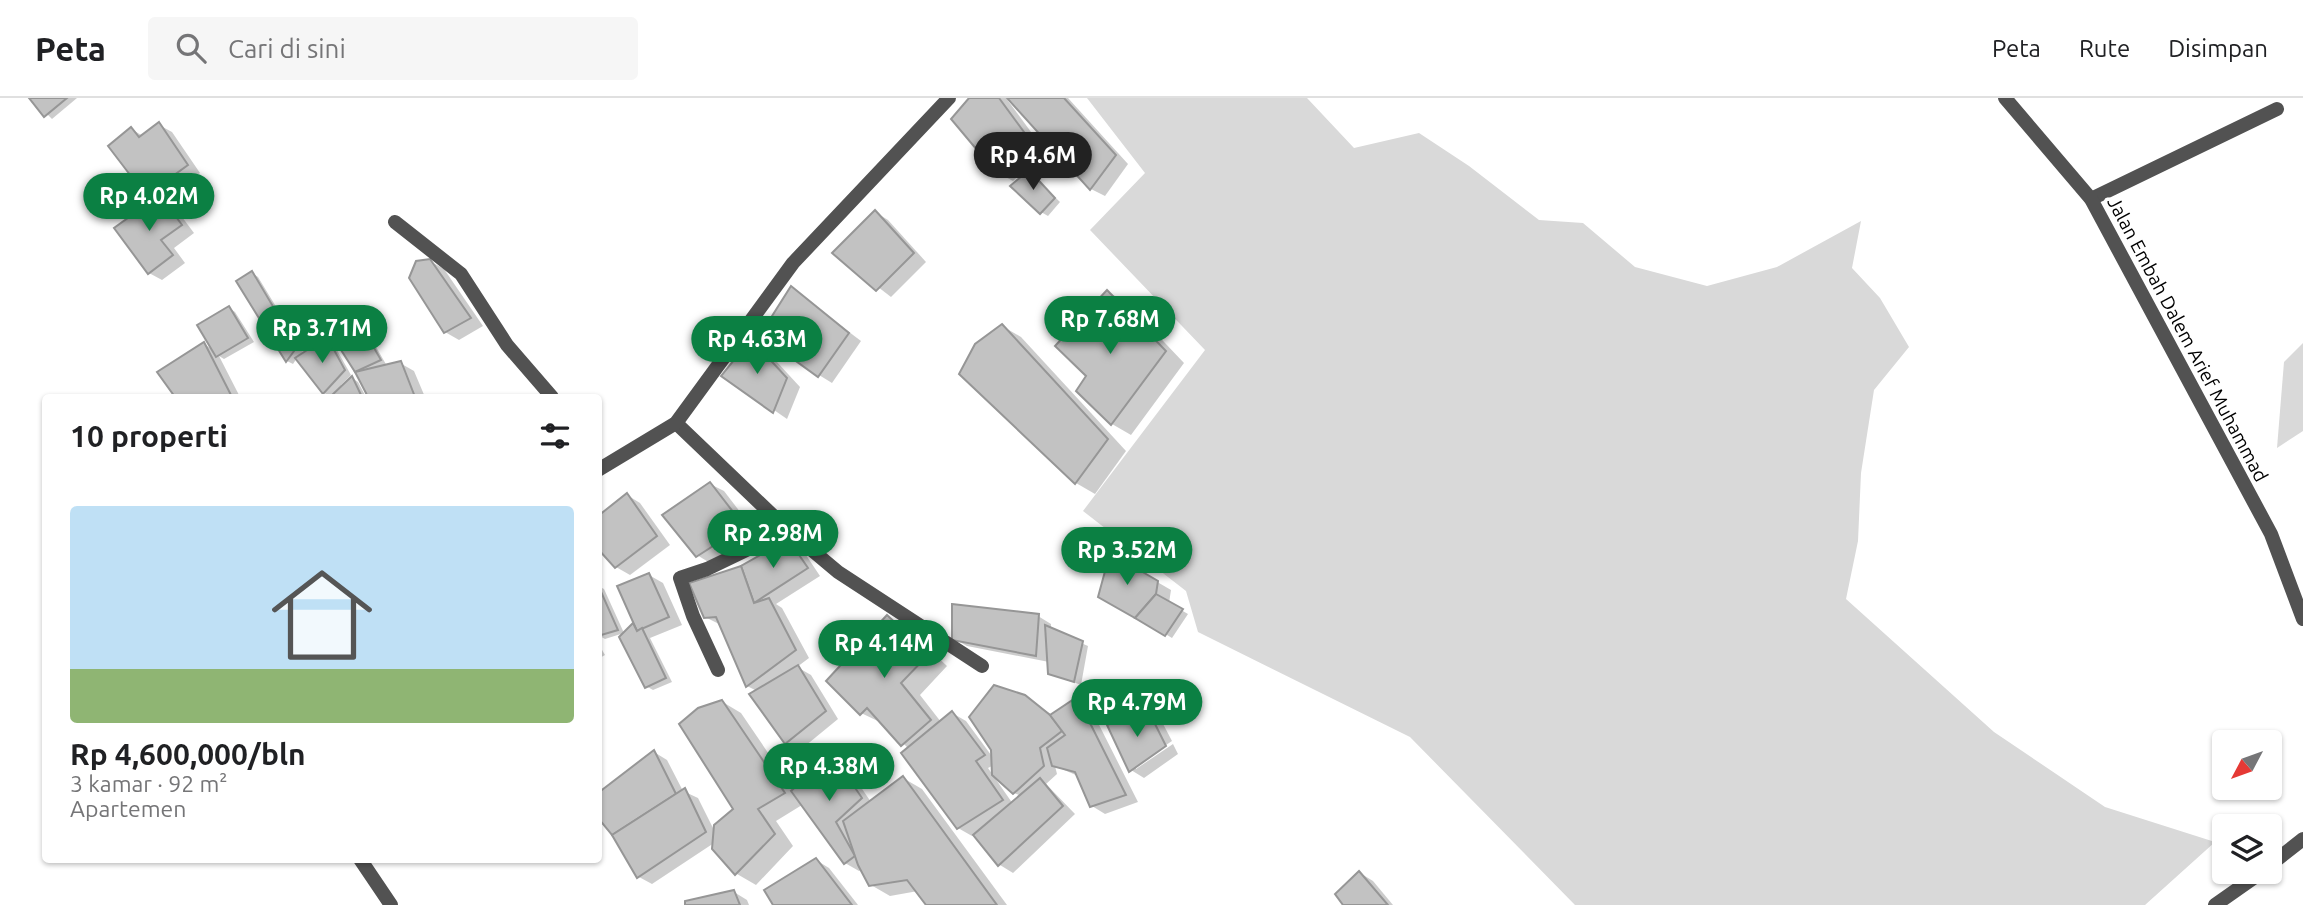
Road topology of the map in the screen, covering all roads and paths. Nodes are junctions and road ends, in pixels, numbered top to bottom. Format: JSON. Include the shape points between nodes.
{"nodes":[{"id":1,"x":949,"y":98,"type":"edge"},
{"id":2,"x":2004,"y":98,"type":"edge"},
{"id":3,"x":2277,"y":109,"type":"dead end"},
{"id":4,"x":2091,"y":199,"type":"junction"},
{"id":5,"x":396,"y":222,"type":"dead end"},
{"id":6,"x":549,"y":394,"type":"edge"},
{"id":7,"x":676,"y":423,"type":"junction"},
{"id":8,"x":602,"y":465,"type":"edge"},
{"id":9,"x":788,"y":530,"type":"junction"},
{"id":10,"x":2303,"y":619,"type":"edge"},
{"id":11,"x":982,"y":666,"type":"dead end"},
{"id":12,"x":718,"y":670,"type":"dead end"},
{"id":13,"x":2303,"y":839,"type":"edge"},
{"id":14,"x":2282,"y":856,"type":"edge"},
{"id":15,"x":363,"y":863,"type":"edge"},
{"id":16,"x":2245,"y":884,"type":"edge"},
{"id":17,"x":391,"y":905,"type":"edge"},
{"id":18,"x":2215,"y":905,"type":"edge"}],
"edges":[{"from":1,"to":7,"type":"street","via":[[793,263]]},
{"from":2,"to":4,"type":"street","name":"Jalan Embah Dalem Arief Muhammad"},
{"from":3,"to":4,"type":"street"},
{"from":4,"to":10,"type":"street","name":"Jalan Embah Dalem Arief Muhammad","via":[[2271,534]]},
{"from":5,"to":6,"type":"street","via":[[461,274],[507,345]]},
{"from":7,"to":8,"type":"street"},
{"from":7,"to":9,"type":"street"},
{"from":9,"to":11,"type":"street","via":[[838,572]]},
{"from":9,"to":12,"type":"street","via":[[680,578]]},
{"from":13,"to":14,"type":"street"},
{"from":15,"to":17,"type":"street"},
{"from":16,"to":18,"type":"street"}]}
